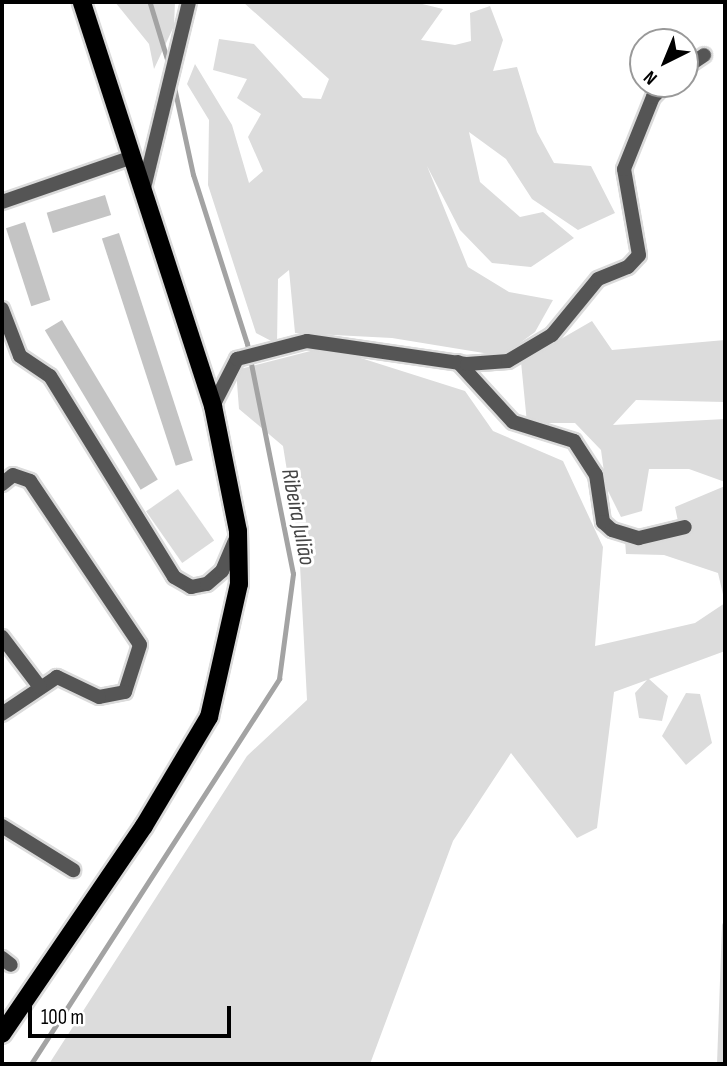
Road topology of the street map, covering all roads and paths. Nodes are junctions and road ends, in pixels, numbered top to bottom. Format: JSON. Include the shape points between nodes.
{"nodes":[{"id":1,"x":82,"y":2,"type":"edge"},
{"id":2,"x":189,"y":2,"type":"edge"},
{"id":3,"x":704,"y":55,"type":"dead end"},
{"id":4,"x":699,"y":58,"type":"edge"},
{"id":5,"x":653,"y":98,"type":"edge"},
{"id":6,"x":133,"y":157,"type":"junction"},
{"id":7,"x":144,"y":188,"type":"junction"},
{"id":8,"x":2,"y":202,"type":"edge"},
{"id":9,"x":2,"y":309,"type":"edge"},
{"id":10,"x":458,"y":362,"type":"junction"},
{"id":11,"x":213,"y":406,"type":"junction"},
{"id":12,"x":2,"y":484,"type":"edge"},
{"id":13,"x":685,"y":527,"type":"dead end"},
{"id":14,"x":238,"y":531,"type":"junction"},
{"id":15,"x":2,"y":637,"type":"edge"},
{"id":16,"x":40,"y":687,"type":"junction"},
{"id":17,"x":2,"y":714,"type":"edge"},
{"id":18,"x":2,"y":826,"type":"edge"},
{"id":19,"x":73,"y":870,"type":"dead end"},
{"id":20,"x":2,"y":1034,"type":"edge"}],
"edges":[{"from":1,"to":6,"type":"main road"},
{"from":2,"to":7,"type":"lane"},
{"from":3,"to":4,"type":"lane"},
{"from":5,"to":10,"type":"lane","via":[[624,169],[639,255],[628,267],[597,279],[552,335],[508,361]]},
{"from":6,"to":7,"type":"main road"},
{"from":6,"to":8,"type":"lane"},
{"from":7,"to":11,"type":"main road"},
{"from":9,"to":14,"type":"lane","via":[[20,356],[50,376],[174,577],[195,588],[214,579]]},
{"from":10,"to":11,"type":"lane","via":[[307,341],[237,359]]},
{"from":10,"to":13,"type":"lane","via":[[513,422],[574,441],[596,475],[603,522],[612,530],[639,538]]},
{"from":11,"to":14,"type":"main road"},
{"from":12,"to":16,"type":"lane","via":[[13,475],[30,481],[140,645],[132,683],[111,698],[57,677]]},
{"from":14,"to":20,"type":"main road","via":[[236,605],[209,717],[144,826]]},
{"from":15,"to":16,"type":"lane"},
{"from":16,"to":17,"type":"lane"},
{"from":18,"to":19,"type":"lane"}]}
